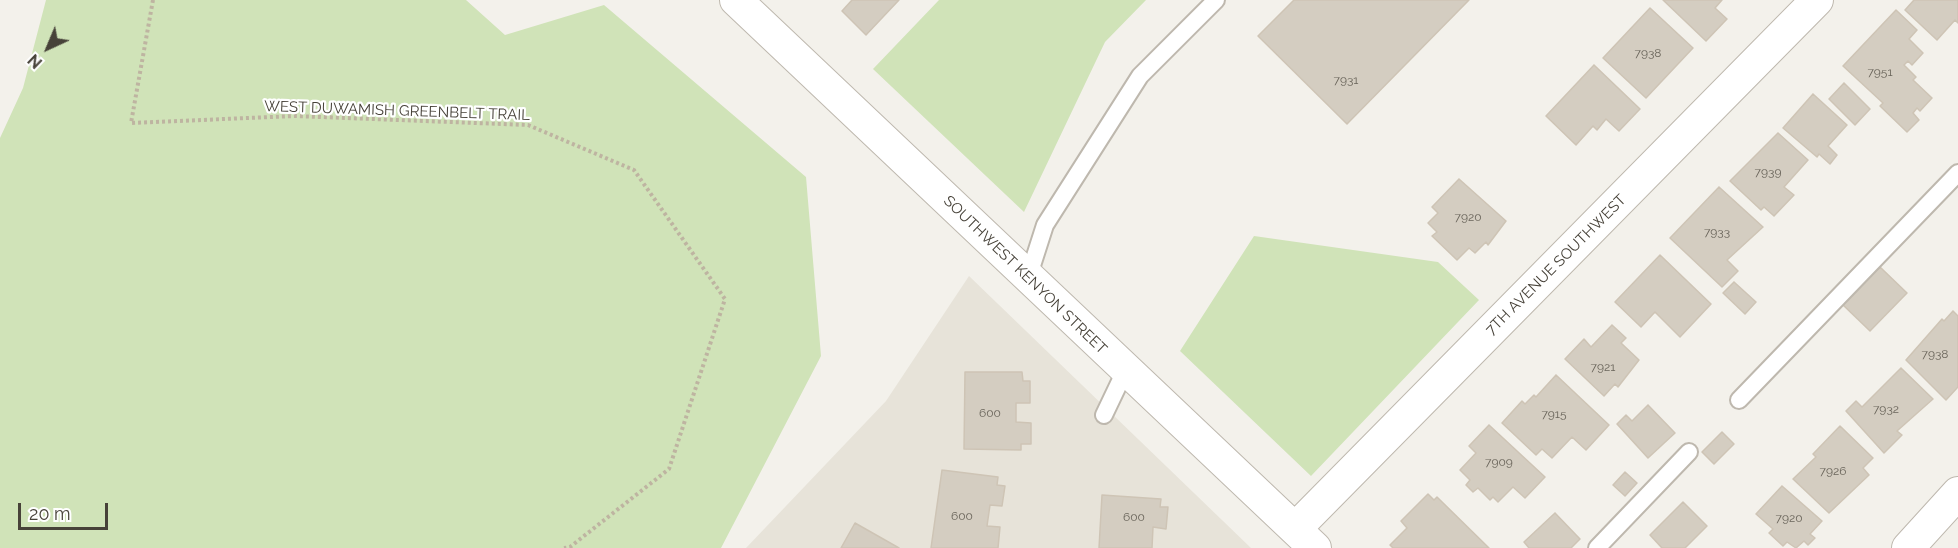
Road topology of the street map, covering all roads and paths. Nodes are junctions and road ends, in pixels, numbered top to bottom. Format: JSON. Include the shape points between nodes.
{"nodes":[{"id":1,"x":153,"y":0,"type":"edge"},
{"id":2,"x":736,"y":0,"type":"edge"},
{"id":3,"x":1216,"y":0,"type":"edge"},
{"id":4,"x":1817,"y":0,"type":"edge"},
{"id":5,"x":1958,"y":173,"type":"edge"},
{"id":6,"x":1028,"y":278,"type":"junction"},
{"id":7,"x":1125,"y":371,"type":"junction"},
{"id":8,"x":1739,"y":400,"type":"dead end"},
{"id":9,"x":1104,"y":415,"type":"dead end"},
{"id":10,"x":1689,"y":453,"type":"dead end"},
{"id":11,"x":1958,"y":493,"type":"edge"},
{"id":12,"x":1305,"y":539,"type":"edge"},
{"id":13,"x":564,"y":548,"type":"edge"},
{"id":14,"x":1597,"y":548,"type":"edge"},
{"id":15,"x":1908,"y":548,"type":"edge"}],
"edges":[{"from":1,"to":13,"type":"path","name":"WEST DUWAMISH GREENBELT TRAIL","via":[[131,123],[295,117],[528,125],[634,170],[725,299],[669,469]]},
{"from":2,"to":6,"type":"street","name":"SOUTHWEST KENYON STREET"},
{"from":3,"to":6,"type":"lane","via":[[1140,76],[1046,225]]},
{"from":4,"to":12,"type":"street","name":"7TH AVENUE SOUTHWEST"},
{"from":5,"to":8,"type":"lane"},
{"from":6,"to":7,"type":"street","name":"SOUTHWEST KENYON STREET"},
{"from":7,"to":9,"type":"lane"},
{"from":7,"to":12,"type":"street","name":"SOUTHWEST KENYON STREET"},
{"from":10,"to":14,"type":"lane"},
{"from":11,"to":15,"type":"street"}]}
